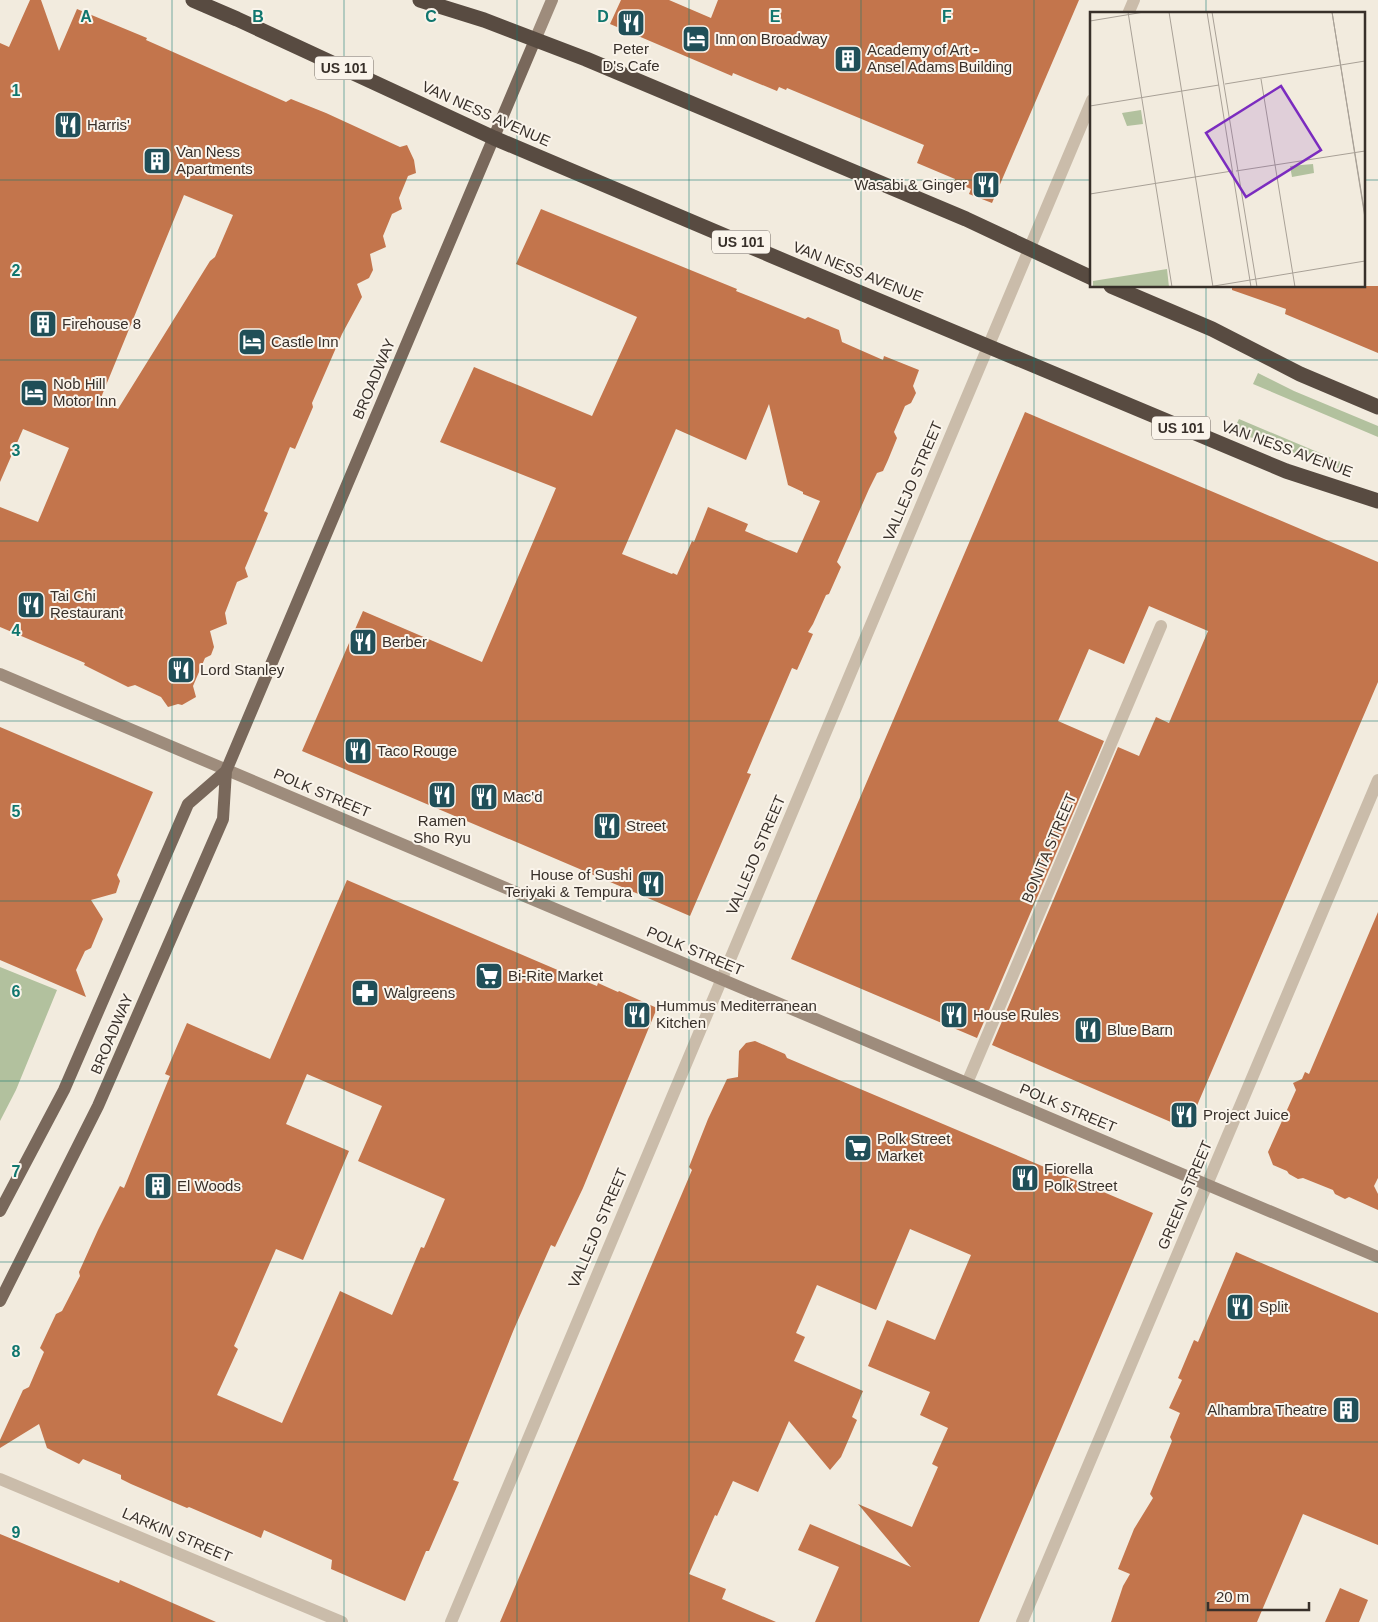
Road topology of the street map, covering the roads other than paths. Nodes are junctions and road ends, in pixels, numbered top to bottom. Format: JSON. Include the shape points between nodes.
{"nodes":[{"id":1,"x":193,"y":0,"type":"edge"},
{"id":2,"x":420,"y":0,"type":"edge"},
{"id":3,"x":552,"y":0,"type":"edge"},
{"id":4,"x":1134,"y":0,"type":"edge"},
{"id":5,"x":1129,"y":12,"type":"edge"},
{"id":6,"x":536,"y":40,"type":"junction"},
{"id":7,"x":1090,"y":105,"type":"edge"},
{"id":8,"x":494,"y":138,"type":"junction"},
{"id":9,"x":1028,"y":249,"type":"junction"},
{"id":10,"x":1090,"y":277,"type":"edge"},
{"id":11,"x":1116,"y":288,"type":"edge"},
{"id":12,"x":988,"y":346,"type":"junction"},
{"id":13,"x":1378,"y":407,"type":"edge"},
{"id":14,"x":1378,"y":501,"type":"edge"},
{"id":15,"x":1161,"y":626,"type":"dead end"},
{"id":16,"x":0,"y":674,"type":"edge"},
{"id":17,"x":226,"y":770,"type":"junction"},
{"id":18,"x":1378,"y":780,"type":"edge"},
{"id":19,"x":721,"y":979,"type":"junction"},
{"id":20,"x":967,"y":1083,"type":"junction"},
{"id":21,"x":1207,"y":1184,"type":"junction"},
{"id":22,"x":0,"y":1211,"type":"edge"},
{"id":23,"x":1378,"y":1257,"type":"edge"},
{"id":24,"x":0,"y":1301,"type":"edge"},
{"id":25,"x":0,"y":1479,"type":"edge"},
{"id":26,"x":342,"y":1622,"type":"edge"},
{"id":27,"x":451,"y":1622,"type":"edge"},
{"id":28,"x":1022,"y":1622,"type":"edge"}],
"edges":[{"from":1,"to":8,"type":"highway","name":"VAN NESS AVENUE","number":"US 101"},
{"from":2,"to":6,"type":"highway"},
{"from":3,"to":6,"type":"street","name":"BROADWAY"},
{"from":4,"to":5,"type":"street"},
{"from":6,"to":8,"type":"main road","name":"BROADWAY"},
{"from":6,"to":9,"type":"highway","via":[[966,219]]},
{"from":7,"to":9,"type":"street","name":"VALLEJO STREET"},
{"from":8,"to":12,"type":"highway","name":"VAN NESS AVENUE","number":"US 101"},
{"from":8,"to":17,"type":"main road","name":"BROADWAY"},
{"from":9,"to":10,"type":"highway"},
{"from":9,"to":12,"type":"street","name":"VALLEJO STREET"},
{"from":11,"to":13,"type":"highway"},
{"from":12,"to":14,"type":"highway","name":"VAN NESS AVENUE","number":"US 101","via":[[1286,471]]},
{"from":12,"to":19,"type":"street","name":"VALLEJO STREET"},
{"from":15,"to":20,"type":"street","name":"BONITA STREET"},
{"from":16,"to":17,"type":"street","name":"POLK STREET"},
{"from":17,"to":19,"type":"street","name":"POLK STREET"},
{"from":17,"to":22,"type":"main road","name":"BROADWAY","via":[[188,804],[64,1090]]},
{"from":17,"to":24,"type":"main road","name":"BROADWAY","via":[[223,819],[98,1106]]},
{"from":18,"to":21,"type":"street","name":"GREEN STREET"},
{"from":19,"to":20,"type":"street","name":"POLK STREET"},
{"from":19,"to":27,"type":"street","name":"VALLEJO STREET"},
{"from":20,"to":21,"type":"street","name":"POLK STREET"},
{"from":21,"to":23,"type":"street","name":"POLK STREET"},
{"from":21,"to":28,"type":"street","name":"GREEN STREET"},
{"from":25,"to":26,"type":"street","name":"LARKIN STREET"}]}
